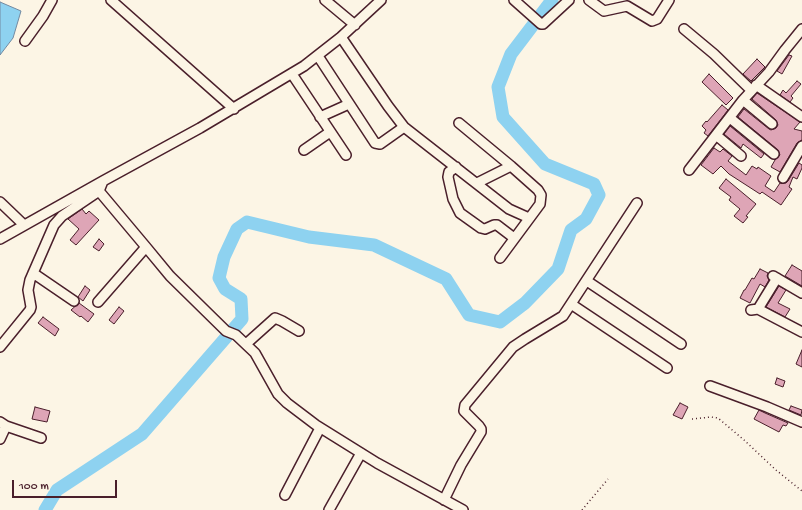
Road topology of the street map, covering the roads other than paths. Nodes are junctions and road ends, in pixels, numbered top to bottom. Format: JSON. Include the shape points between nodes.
{"nodes":[{"id":1,"x":52,"y":0,"type":"edge"},
{"id":2,"x":111,"y":0,"type":"edge"},
{"id":3,"x":325,"y":0,"type":"edge"},
{"id":4,"x":381,"y":0,"type":"edge"},
{"id":5,"x":514,"y":0,"type":"edge"},
{"id":6,"x":569,"y":0,"type":"edge"},
{"id":7,"x":589,"y":0,"type":"edge"},
{"id":8,"x":669,"y":0,"type":"edge"},
{"id":9,"x":355,"y":25,"type":"junction"},
{"id":10,"x":684,"y":29,"type":"dead end"},
{"id":11,"x":802,"y":29,"type":"edge"},
{"id":12,"x":341,"y":37,"type":"junction"},
{"id":13,"x":25,"y":41,"type":"dead end"},
{"id":14,"x":318,"y":56,"type":"junction"},
{"id":15,"x":292,"y":74,"type":"junction"},
{"id":16,"x":754,"y":88,"type":"junction"},
{"id":17,"x":743,"y":100,"type":"junction"},
{"id":18,"x":349,"y":104,"type":"junction"},
{"id":19,"x":234,"y":109,"type":"junction"},
{"id":20,"x":320,"y":117,"type":"junction"},
{"id":21,"x":802,"y":117,"type":"edge"},
{"id":22,"x":730,"y":118,"type":"junction"},
{"id":23,"x":459,"y":123,"type":"dead end"},
{"id":24,"x":772,"y":124,"type":"dead end"},
{"id":25,"x":404,"y":127,"type":"junction"},
{"id":26,"x":330,"y":132,"type":"junction"},
{"id":27,"x":716,"y":134,"type":"junction"},
{"id":28,"x":802,"y":146,"type":"edge"},
{"id":29,"x":304,"y":150,"type":"dead end"},
{"id":30,"x":774,"y":154,"type":"dead end"},
{"id":31,"x":346,"y":155,"type":"dead end"},
{"id":32,"x":741,"y":156,"type":"dead end"},
{"id":33,"x":511,"y":166,"type":"junction"},
{"id":34,"x":456,"y":167,"type":"junction"},
{"id":35,"x":689,"y":170,"type":"dead end"},
{"id":36,"x":783,"y":178,"type":"dead end"},
{"id":37,"x":103,"y":181,"type":"junction"},
{"id":38,"x":477,"y":183,"type":"junction"},
{"id":39,"x":99,"y":191,"type":"junction"},
{"id":40,"x":0,"y":202,"type":"edge"},
{"id":41,"x":637,"y":204,"type":"dead end"},
{"id":42,"x":529,"y":218,"type":"junction"},
{"id":43,"x":24,"y":225,"type":"junction"},
{"id":44,"x":514,"y":238,"type":"junction"},
{"id":45,"x":0,"y":239,"type":"edge"},
{"id":46,"x":146,"y":247,"type":"junction"},
{"id":47,"x":500,"y":258,"type":"dead end"},
{"id":48,"x":33,"y":273,"type":"junction"},
{"id":49,"x":587,"y":281,"type":"junction"},
{"id":50,"x":802,"y":294,"type":"edge"},
{"id":51,"x":74,"y":301,"type":"dead end"},
{"id":52,"x":98,"y":302,"type":"dead end"},
{"id":53,"x":571,"y":304,"type":"junction"},
{"id":54,"x":299,"y":331,"type":"dead end"},
{"id":55,"x":802,"y":332,"type":"edge"},
{"id":56,"x":246,"y":344,"type":"junction"},
{"id":57,"x":681,"y":344,"type":"dead end"},
{"id":58,"x":0,"y":347,"type":"edge"},
{"id":59,"x":667,"y":368,"type":"dead end"},
{"id":60,"x":710,"y":386,"type":"dead end"},
{"id":61,"x":802,"y":422,"type":"edge"},
{"id":62,"x":3,"y":424,"type":"edge"},
{"id":63,"x":320,"y":428,"type":"junction"},
{"id":64,"x":41,"y":438,"type":"dead end"},
{"id":65,"x":0,"y":439,"type":"edge"},
{"id":66,"x":361,"y":453,"type":"junction"},
{"id":67,"x":285,"y":495,"type":"dead end"},
{"id":68,"x":444,"y":500,"type":"junction"},
{"id":69,"x":329,"y":510,"type":"edge"},
{"id":70,"x":463,"y":510,"type":"edge"}],
"edges":[{"from":1,"to":13,"type":"street"},
{"from":2,"to":19,"type":"street"},
{"from":3,"to":9,"type":"street"},
{"from":4,"to":9,"type":"street"},
{"from":5,"to":6,"type":"street","via":[[542,24]]},
{"from":7,"to":8,"type":"street","via":[[604,11],[627,6],[652,21],[657,19]]},
{"from":9,"to":12,"type":"street"},
{"from":10,"to":16,"type":"street"},
{"from":11,"to":16,"type":"street","via":[[770,72]]},
{"from":12,"to":14,"type":"street"},
{"from":12,"to":25,"type":"street"},
{"from":14,"to":15,"type":"street"},
{"from":14,"to":18,"type":"street"},
{"from":15,"to":19,"type":"street"},
{"from":15,"to":20,"type":"street"},
{"from":16,"to":17,"type":"street"},
{"from":16,"to":21,"type":"street"},
{"from":17,"to":22,"type":"street"},
{"from":17,"to":24,"type":"street"},
{"from":18,"to":20,"type":"street"},
{"from":18,"to":25,"type":"street","via":[[376,144],[380,144]]},
{"from":19,"to":37,"type":"street"},
{"from":20,"to":26,"type":"street"},
{"from":22,"to":27,"type":"street"},
{"from":22,"to":30,"type":"street"},
{"from":23,"to":33,"type":"street"},
{"from":25,"to":34,"type":"street"},
{"from":26,"to":29,"type":"street"},
{"from":26,"to":31,"type":"street"},
{"from":27,"to":32,"type":"street"},
{"from":27,"to":35,"type":"street"},
{"from":28,"to":36,"type":"street"},
{"from":33,"to":38,"type":"street"},
{"from":33,"to":42,"type":"street","via":[[541,195],[540,204]]},
{"from":34,"to":38,"type":"street"},
{"from":34,"to":44,"type":"street","via":[[449,172],[448,177],[453,199],[460,212],[481,228],[497,225]]},
{"from":37,"to":39,"type":"street"},
{"from":37,"to":43,"type":"street"},
{"from":38,"to":42,"type":"street","via":[[509,209]]},
{"from":39,"to":46,"type":"street"},
{"from":39,"to":48,"type":"street","via":[[57,221]]},
{"from":40,"to":43,"type":"street"},
{"from":41,"to":49,"type":"street"},
{"from":42,"to":44,"type":"street"},
{"from":43,"to":45,"type":"street"},
{"from":44,"to":47,"type":"street"},
{"from":46,"to":52,"type":"street"},
{"from":46,"to":56,"type":"street","via":[[170,276],[226,331],[236,335]]},
{"from":48,"to":51,"type":"street"},
{"from":48,"to":58,"type":"street","via":[[29,285],[30,310]]},
{"from":49,"to":53,"type":"street"},
{"from":49,"to":57,"type":"street"},
{"from":50,"to":55,"type":"street","via":[[775,277],[754,310]]},
{"from":53,"to":59,"type":"street"},
{"from":53,"to":68,"type":"street","via":[[560,319],[513,347],[464,405],[464,411],[481,428],[481,432]]},
{"from":54,"to":56,"type":"street","via":[[275,318]]},
{"from":56,"to":63,"type":"street","via":[[260,360],[282,399]]},
{"from":60,"to":61,"type":"street"},
{"from":62,"to":64,"type":"street"},
{"from":62,"to":65,"type":"street"},
{"from":63,"to":66,"type":"street"},
{"from":63,"to":67,"type":"street"},
{"from":66,"to":68,"type":"street"},
{"from":66,"to":69,"type":"street"},
{"from":68,"to":70,"type":"street"}]}
